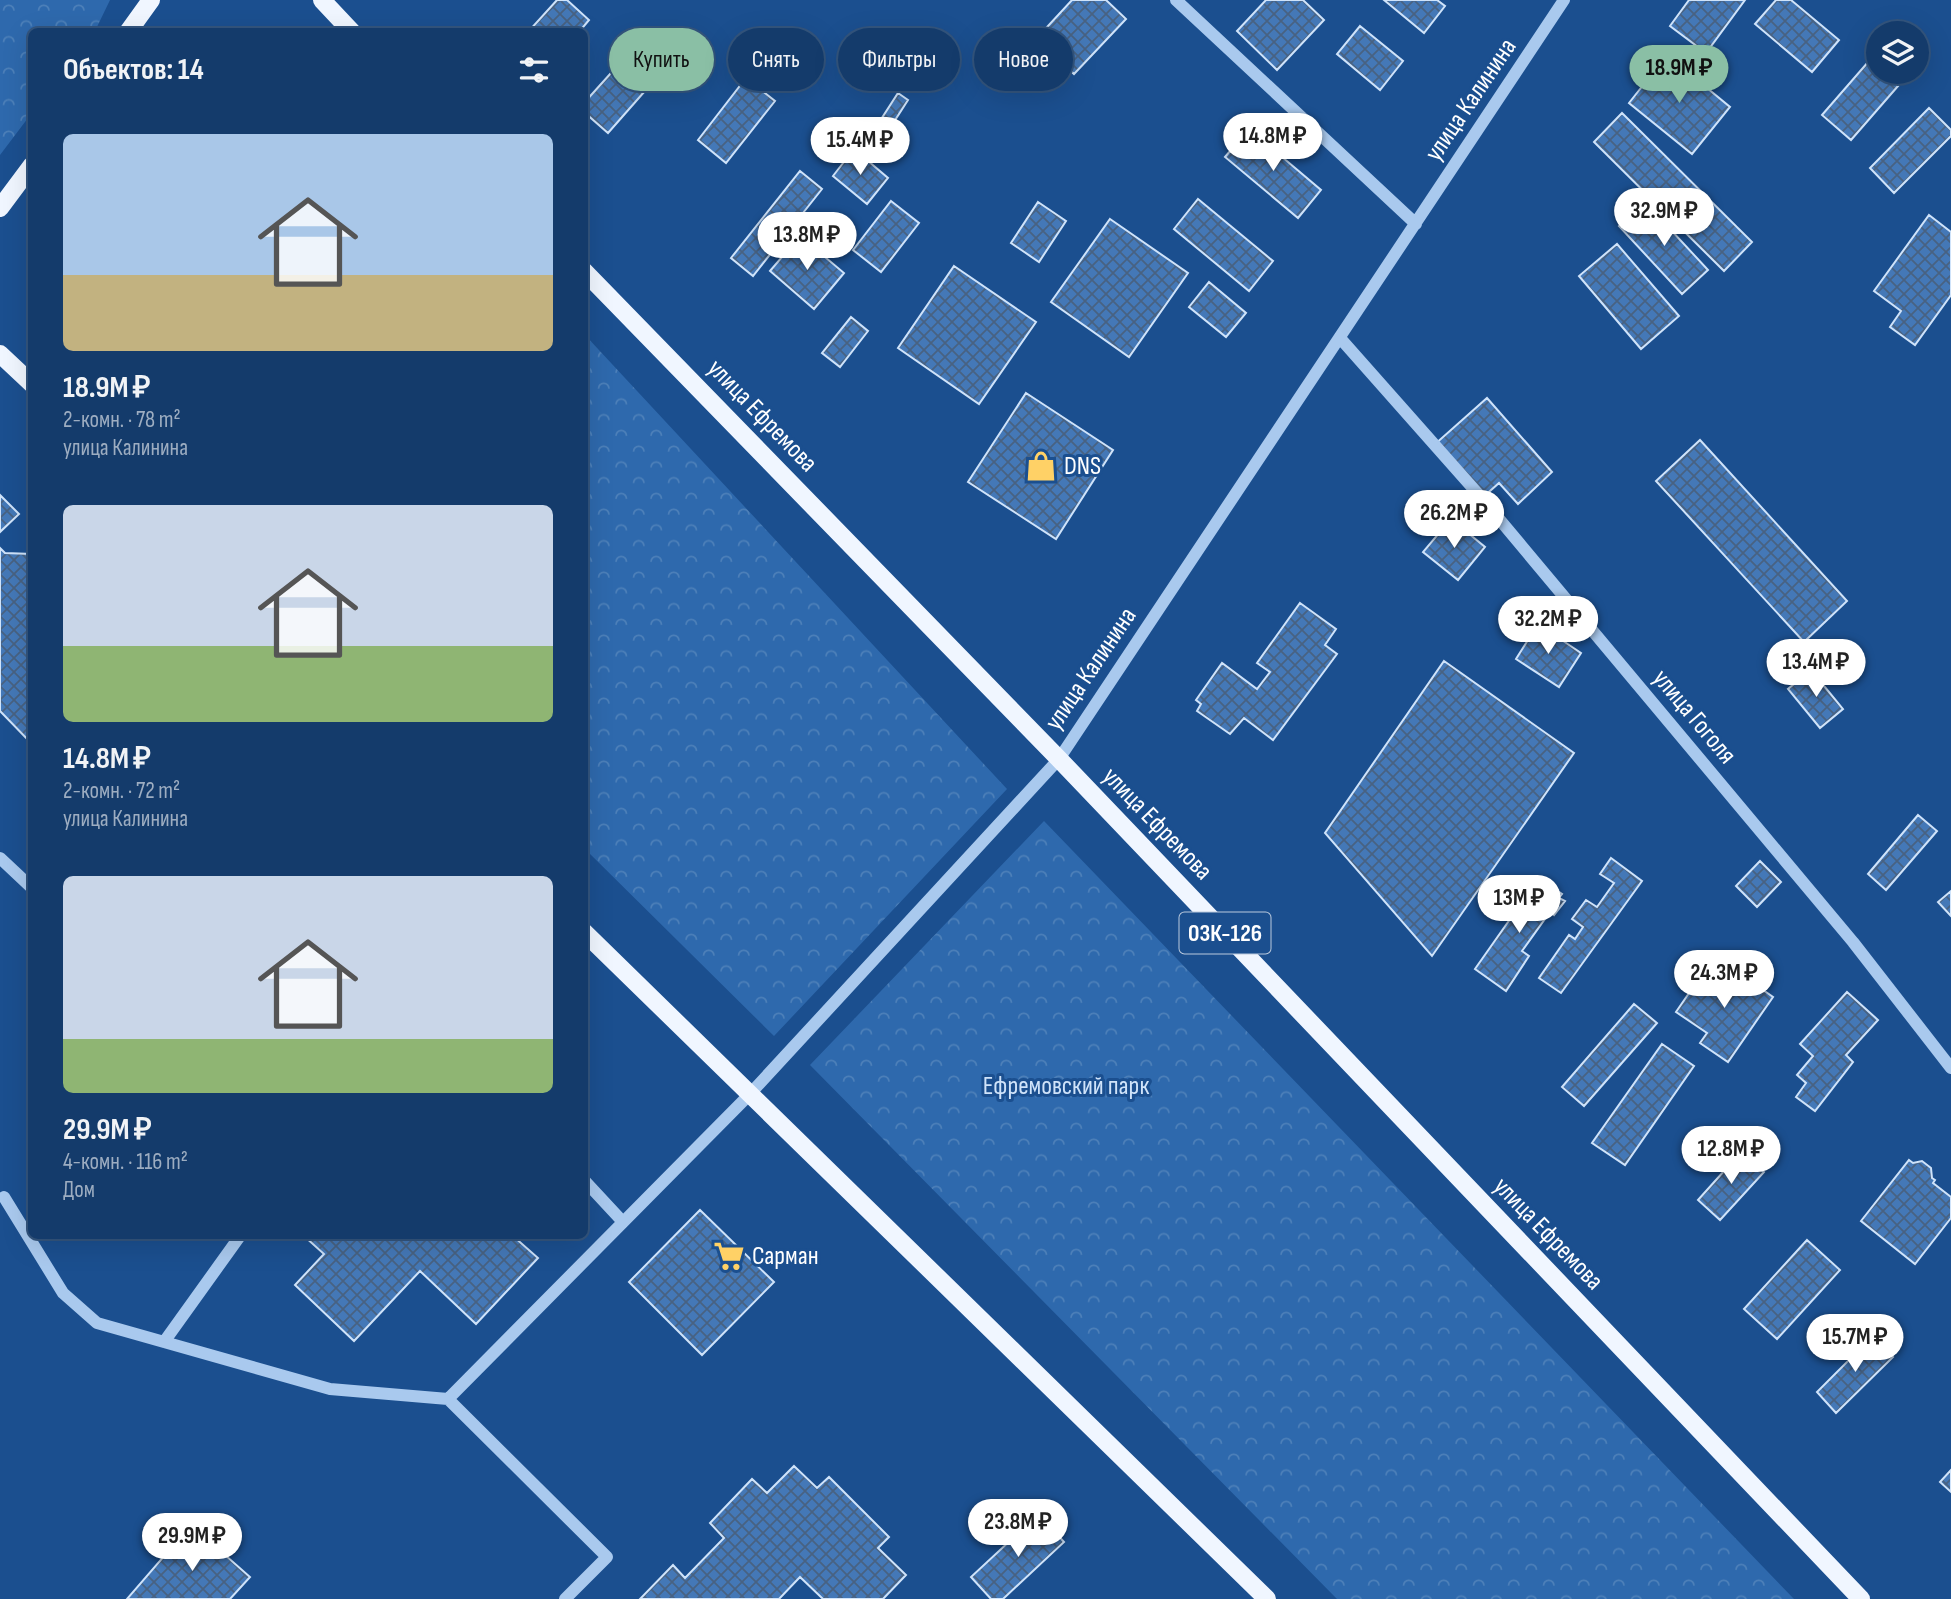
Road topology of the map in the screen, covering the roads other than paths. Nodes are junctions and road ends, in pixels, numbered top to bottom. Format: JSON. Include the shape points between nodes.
{"nodes":[{"id":1,"x":151,"y":0,"type":"edge"},
{"id":2,"x":322,"y":0,"type":"edge"},
{"id":3,"x":1176,"y":0,"type":"edge"},
{"id":4,"x":1564,"y":0,"type":"edge"},
{"id":5,"x":131,"y":28,"type":"edge"},
{"id":6,"x":348,"y":28,"type":"edge"},
{"id":7,"x":28,"y":170,"type":"edge"},
{"id":8,"x":0,"y":208,"type":"edge"},
{"id":9,"x":1416,"y":224,"type":"junction"},
{"id":10,"x":588,"y":275,"type":"edge"},
{"id":11,"x":1340,"y":338,"type":"junction"},
{"id":12,"x":0,"y":354,"type":"edge"},
{"id":13,"x":28,"y":380,"type":"edge"},
{"id":14,"x":1059,"y":759,"type":"junction"},
{"id":15,"x":0,"y":858,"type":"edge"},
{"id":16,"x":28,"y":884,"type":"edge"},
{"id":17,"x":588,"y":936,"type":"edge"},
{"id":18,"x":1951,"y":1068,"type":"edge"},
{"id":19,"x":749,"y":1095,"type":"junction"},
{"id":20,"x":588,"y":1184,"type":"edge"},
{"id":21,"x":4,"y":1197,"type":"dead end"},
{"id":22,"x":624,"y":1222,"type":"junction"},
{"id":23,"x":28,"y":1236,"type":"edge"},
{"id":24,"x":30,"y":1239,"type":"edge"},
{"id":25,"x":238,"y":1239,"type":"edge"},
{"id":26,"x":164,"y":1342,"type":"junction"},
{"id":27,"x":448,"y":1399,"type":"junction"},
{"id":28,"x":565,"y":1599,"type":"edge"},
{"id":29,"x":1267,"y":1599,"type":"edge"},
{"id":30,"x":1861,"y":1599,"type":"edge"}],
"edges":[{"from":1,"to":5,"type":"main road"},
{"from":2,"to":6,"type":"main road"},
{"from":3,"to":9,"type":"street"},
{"from":4,"to":9,"type":"street","name":"улица Калинина"},
{"from":7,"to":8,"type":"main road"},
{"from":9,"to":11,"type":"street","name":"улица Калинина"},
{"from":10,"to":14,"type":"main road","name":"улица Ефремова","number":"03К-126"},
{"from":11,"to":14,"type":"street","name":"улица Калинина"},
{"from":11,"to":18,"type":"street","name":"улица Гоголя","via":[[1479,495],[1853,942]]},
{"from":12,"to":13,"type":"main road"},
{"from":14,"to":19,"type":"street","name":"улица Калинина"},
{"from":14,"to":30,"type":"main road","name":"улица Ефремова","number":"03К-126"},
{"from":15,"to":16,"type":"street"},
{"from":17,"to":19,"type":"main road"},
{"from":19,"to":22,"type":"street","name":"улица Калинина"},
{"from":19,"to":29,"type":"main road"},
{"from":20,"to":22,"type":"street"},
{"from":21,"to":23,"type":"street"},
{"from":22,"to":27,"type":"street","name":"улица Калинина"},
{"from":24,"to":26,"type":"street","via":[[63,1293],[97,1323]]},
{"from":25,"to":26,"type":"street"},
{"from":26,"to":27,"type":"street","via":[[330,1389]]},
{"from":27,"to":28,"type":"street","via":[[607,1557]]}]}
